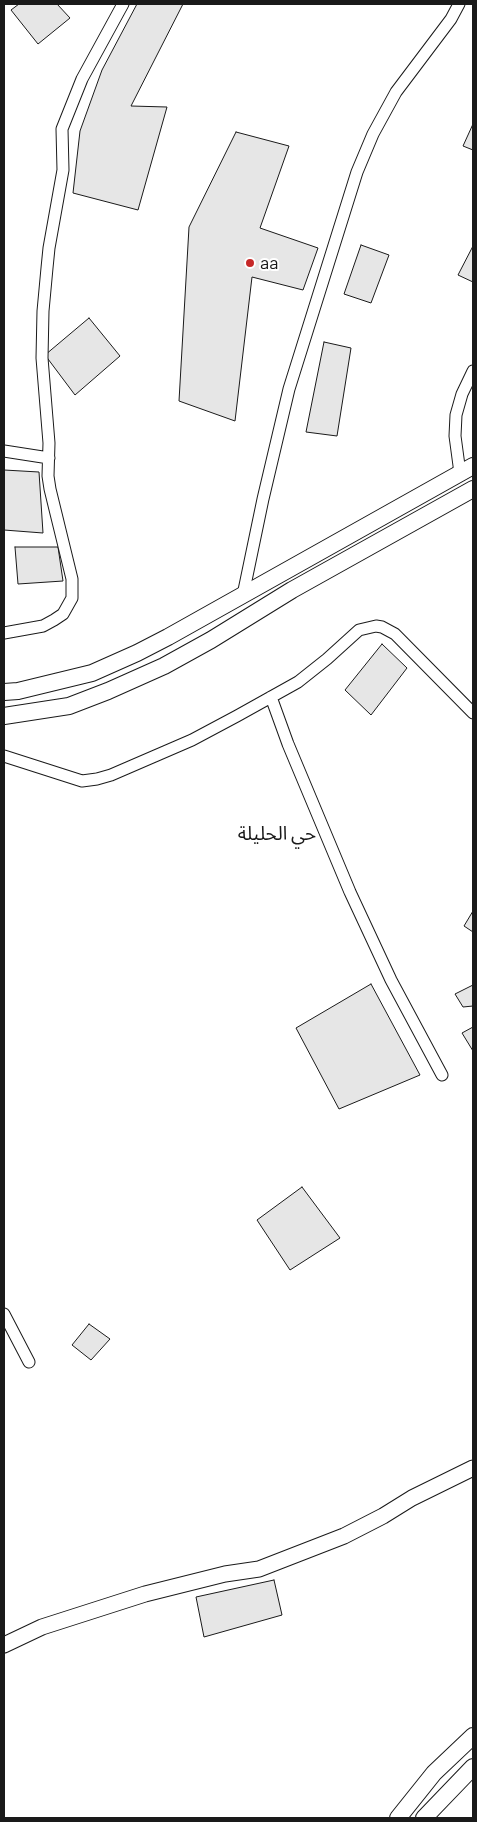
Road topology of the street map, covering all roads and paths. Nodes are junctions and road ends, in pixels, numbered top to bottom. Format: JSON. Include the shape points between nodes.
{"nodes":[{"id":1,"x":123,"y":4,"type":"edge"},
{"id":2,"x":459,"y":4,"type":"edge"},
{"id":3,"x":473,"y":370,"type":"edge"},
{"id":4,"x":4,"y":451,"type":"edge"},
{"id":5,"x":49,"y":458,"type":"junction"},
{"id":6,"x":467,"y":469,"type":"edge"},
{"id":7,"x":473,"y":489,"type":"edge"},
{"id":8,"x":243,"y":595,"type":"junction"},
{"id":9,"x":4,"y":633,"type":"edge"},
{"id":10,"x":4,"y":692,"type":"edge"},
{"id":11,"x":271,"y":697,"type":"junction"},
{"id":12,"x":473,"y":713,"type":"edge"},
{"id":13,"x":4,"y":716,"type":"edge"},
{"id":14,"x":4,"y":756,"type":"edge"},
{"id":15,"x":442,"y":1076,"type":"dead end"},
{"id":16,"x":4,"y":1314,"type":"edge"},
{"id":17,"x":29,"y":1362,"type":"dead end"},
{"id":18,"x":473,"y":1468,"type":"edge"},
{"id":19,"x":4,"y":1645,"type":"edge"},
{"id":20,"x":473,"y":1736,"type":"edge"},
{"id":21,"x":473,"y":1767,"type":"edge"},
{"id":22,"x":398,"y":1818,"type":"edge"},
{"id":23,"x":424,"y":1818,"type":"edge"}],
"edges":[{"from":1,"to":5,"type":"street","via":[[82,79],[62,129],[63,170],[49,248],[42,338]]},
{"from":2,"to":8,"type":"street","via":[[396,92],[357,172],[289,389]]},
{"from":3,"to":6,"type":"street","via":[[456,415],[455,436]]},
{"from":4,"to":5,"type":"street"},
{"from":5,"to":9,"type":"street","via":[[50,490],[72,579],[72,598],[62,614],[43,626]]},
{"from":6,"to":8,"type":"main road"},
{"from":7,"to":13,"type":"main road","via":[[164,666],[69,706]]},
{"from":8,"to":10,"type":"main road","via":[[160,641],[92,673]]},
{"from":11,"to":12,"type":"street","via":[[298,682],[359,630],[382,626],[395,634]]},
{"from":11,"to":14,"type":"street","via":[[192,740],[97,779],[82,781]]},
{"from":11,"to":15,"type":"street","via":[[350,892],[391,980]]},
{"from":16,"to":17,"type":"street"},
{"from":18,"to":19,"type":"street","via":[[344,1536],[259,1569],[145,1594],[42,1627]]},
{"from":20,"to":22,"type":"main road","via":[[434,1773]]},
{"from":21,"to":23,"type":"main road"}]}
